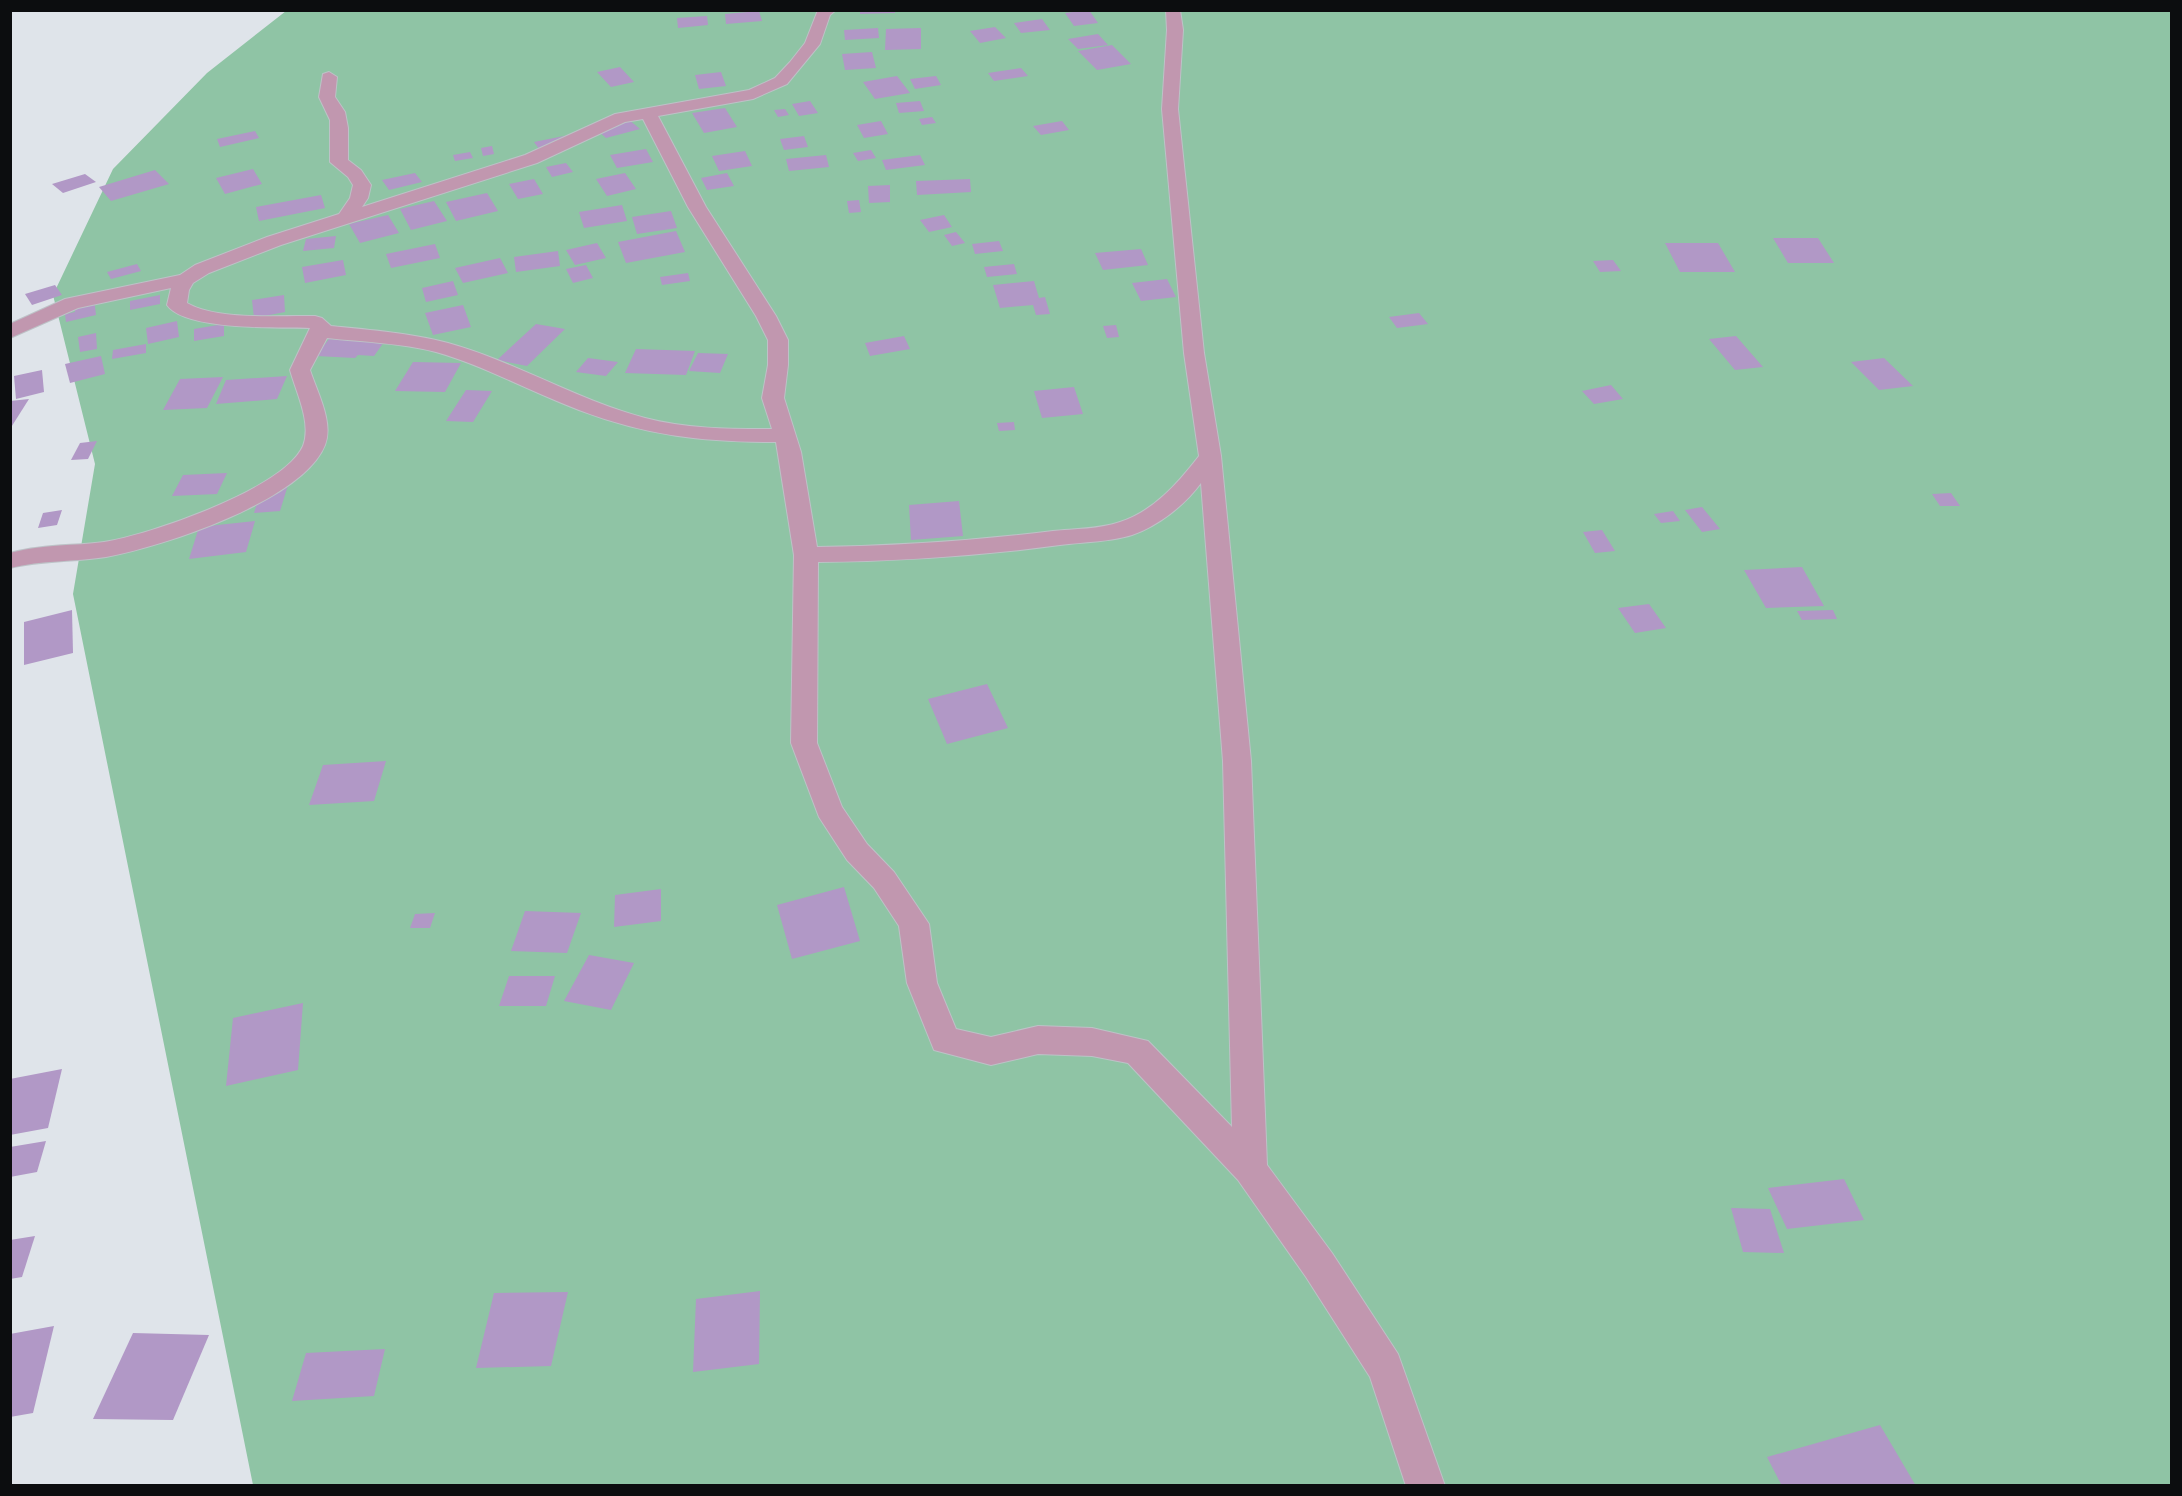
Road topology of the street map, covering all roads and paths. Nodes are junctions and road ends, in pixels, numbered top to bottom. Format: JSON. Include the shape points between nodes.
{"nodes":[{"id":1,"x":829,"y":10,"type":"edge"},
{"id":2,"x":1173,"y":10,"type":"edge"},
{"id":3,"x":329,"y":77,"type":"dead end"},
{"id":4,"x":648,"y":112,"type":"junction"},
{"id":5,"x":346,"y":217,"type":"junction"},
{"id":6,"x":186,"y":279,"type":"junction"},
{"id":7,"x":321,"y":331,"type":"junction"},
{"id":8,"x":10,"y":332,"type":"edge"},
{"id":9,"x":783,"y":435,"type":"junction"},
{"id":10,"x":1210,"y":456,"type":"junction"},
{"id":11,"x":806,"y":555,"type":"junction"},
{"id":12,"x":10,"y":561,"type":"edge"},
{"id":13,"x":1250,"y":1169,"type":"junction"},
{"id":14,"x":1426,"y":1485,"type":"edge"}],
"edges":[{"from":1,"to":4,"type":"street","via":[[824,13],[812,44],[781,81],[753,94]]},
{"from":2,"to":10,"type":"street","via":[[1170,109],[1194,353]]},
{"from":3,"to":5,"type":"street","via":[[327,97],[334,105],[342,138],[339,162],[362,185],[359,198]]},
{"from":4,"to":5,"type":"street","via":[[600,126],[531,159]]},
{"from":4,"to":9,"type":"street","via":[[697,207],[778,340],[773,398]]},
{"from":5,"to":6,"type":"street","via":[[201,269]]},
{"from":6,"to":7,"type":"street","via":[[179,290],[177,305],[193,314],[315,322]]},
{"from":6,"to":8,"type":"street","via":[[72,303]]},
{"from":7,"to":9,"type":"street","via":[[453,351],[570,399],[665,429]]},
{"from":7,"to":12,"type":"street","via":[[300,370],[316,422],[314,446],[302,465],[282,481],[236,506],[133,543]]},
{"from":9,"to":11,"type":"street","via":[[790,452]]},
{"from":10,"to":11,"type":"street","via":[[1183,492],[1126,529],[934,550]]},
{"from":10,"to":13,"type":"street","via":[[1237,762]]},
{"from":11,"to":13,"type":"street","via":[[804,743],[829,810],[914,924],[922,983],[945,1040],[992,1051],[1038,1040],[1092,1042],[1137,1051]]},
{"from":13,"to":14,"type":"street","via":[[1385,1367]]}]}
